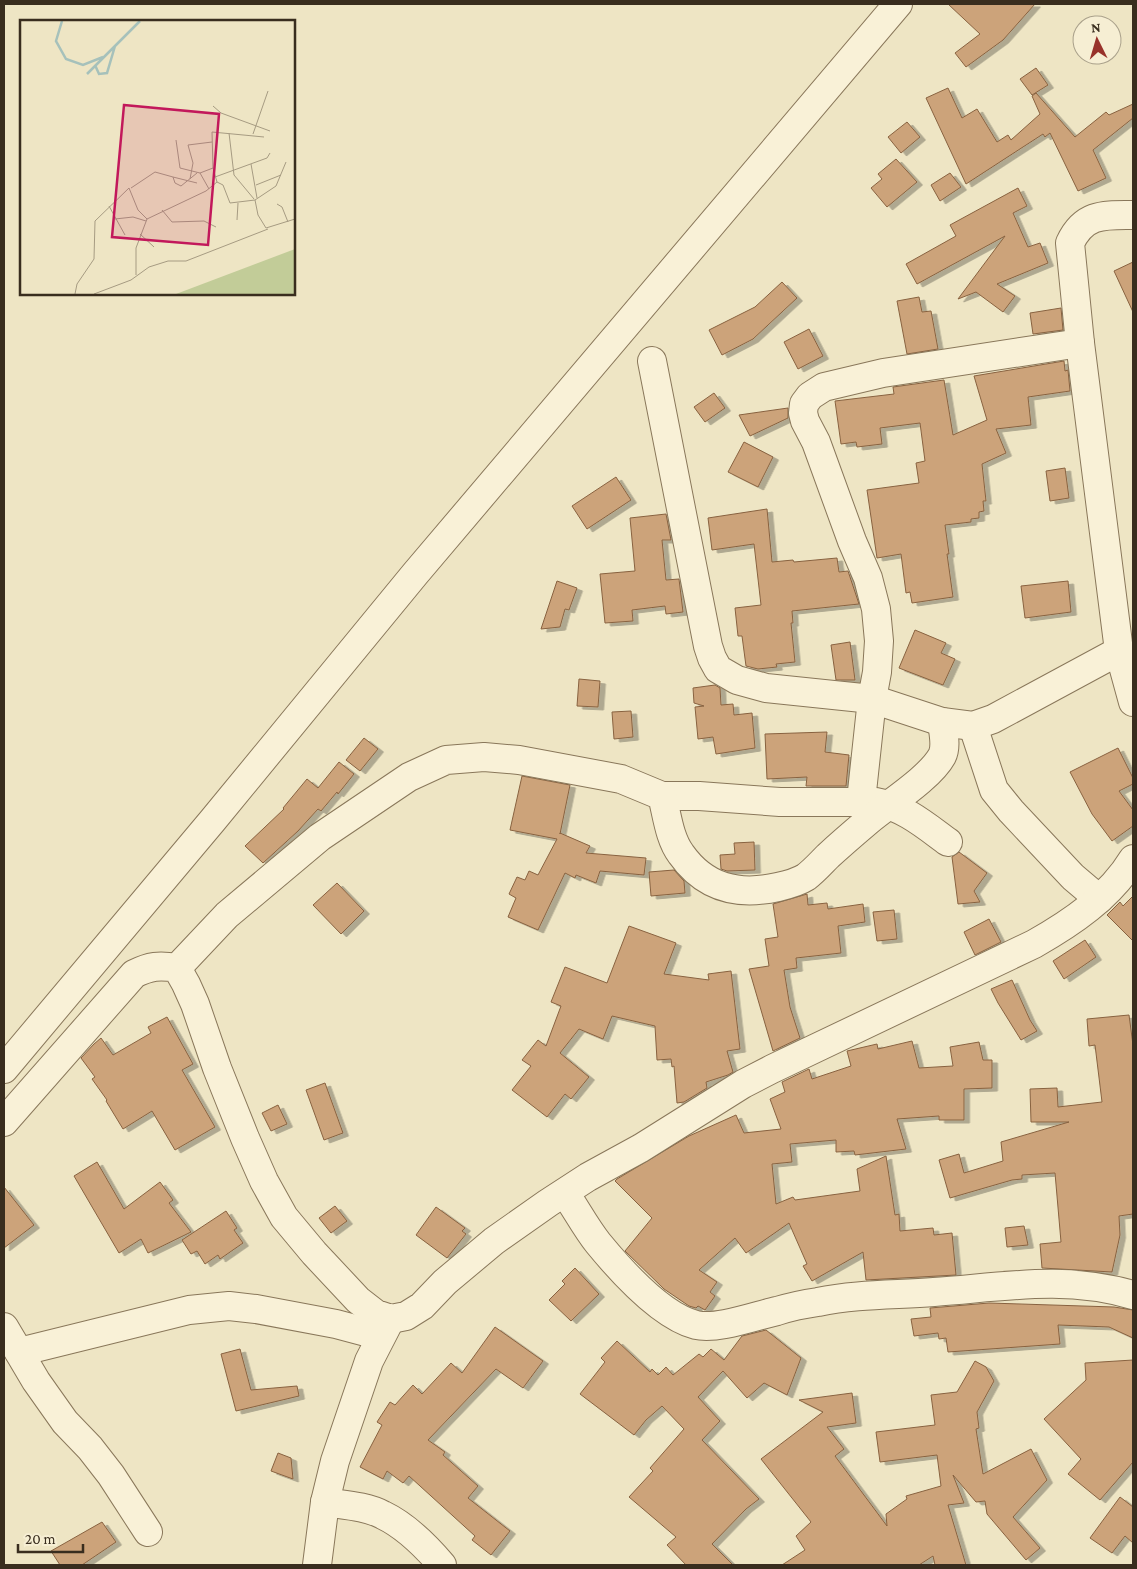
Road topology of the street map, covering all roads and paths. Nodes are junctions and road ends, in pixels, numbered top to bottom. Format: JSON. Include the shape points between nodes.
{"nodes":[{"id":1,"x":898,"y":4,"type":"edge"},
{"id":2,"x":1133,"y":215,"type":"edge"},
{"id":3,"x":1080,"y":343,"type":"junction"},
{"id":4,"x":652,"y":361,"type":"dead end"},
{"id":5,"x":1119,"y":651,"type":"junction"},
{"id":6,"x":872,"y":700,"type":"junction"},
{"id":7,"x":1133,"y":702,"type":"edge"},
{"id":8,"x":942,"y":722,"type":"junction"},
{"id":9,"x":973,"y":726,"type":"junction"},
{"id":10,"x":662,"y":796,"type":"junction"},
{"id":11,"x":861,"y":801,"type":"junction"},
{"id":12,"x":889,"y":804,"type":"junction"},
{"id":13,"x":948,"y":842,"type":"dead end"},
{"id":14,"x":1133,"y":859,"type":"edge"},
{"id":15,"x":1099,"y":899,"type":"junction"},
{"id":16,"x":177,"y":968,"type":"junction"},
{"id":17,"x":4,"y":1070,"type":"edge"},
{"id":18,"x":4,"y":1122,"type":"edge"},
{"id":19,"x":565,"y":1193,"type":"junction"},
{"id":20,"x":1133,"y":1295,"type":"edge"},
{"id":21,"x":4,"y":1327,"type":"edge"},
{"id":22,"x":385,"y":1329,"type":"junction"},
{"id":23,"x":19,"y":1352,"type":"junction"},
{"id":24,"x":326,"y":1502,"type":"junction"},
{"id":25,"x":148,"y":1532,"type":"dead end"},
{"id":26,"x":317,"y":1565,"type":"edge"},
{"id":27,"x":442,"y":1565,"type":"edge"}],
"edges":[{"from":1,"to":17,"type":"street","via":[[415,574]]},
{"from":2,"to":3,"type":"street","via":[[1093,218],[1077,230],[1070,243]]},
{"from":3,"to":5,"type":"street"},
{"from":3,"to":6,"type":"street","via":[[883,373],[824,387],[804,404],[805,421],[868,578],[876,609],[879,641]]},
{"from":4,"to":6,"type":"street","via":[[708,646],[718,669],[736,680],[766,688]]},
{"from":5,"to":7,"type":"street"},
{"from":5,"to":9,"type":"street","via":[[993,719]]},
{"from":6,"to":8,"type":"street"},
{"from":6,"to":11,"type":"street"},
{"from":8,"to":9,"type":"street"},
{"from":8,"to":12,"type":"street","via":[[942,755],[925,775]]},
{"from":9,"to":15,"type":"street","via":[[994,790],[1073,877]]},
{"from":10,"to":11,"type":"street","via":[[780,802]]},
{"from":10,"to":12,"type":"street","via":[[674,842],[690,866],[723,887],[743,891],[786,886],[806,877]]},
{"from":10,"to":16,"type":"street","via":[[621,779],[519,760],[484,756],[446,760],[409,777],[320,837],[227,915]]},
{"from":11,"to":12,"type":"street"},
{"from":12,"to":13,"type":"street"},
{"from":14,"to":15,"type":"street","via":[[1125,873]]},
{"from":15,"to":19,"type":"street","via":[[1064,927],[1034,944],[743,1084]]},
{"from":16,"to":18,"type":"street","via":[[147,967],[134,974]]},
{"from":16,"to":22,"type":"street","via":[[195,1004],[245,1138],[284,1217],[358,1300],[376,1314]]},
{"from":19,"to":20,"type":"street","via":[[598,1242],[649,1298],[674,1316],[697,1326],[726,1324],[820,1301],[868,1295],[1045,1283],[1110,1288]]},
{"from":19,"to":22,"type":"street","via":[[494,1241],[422,1306]]},
{"from":21,"to":23,"type":"street"},
{"from":22,"to":23,"type":"street","via":[[366,1332],[229,1306],[189,1310]]},
{"from":22,"to":24,"type":"street","via":[[369,1361],[345,1427]]},
{"from":23,"to":25,"type":"street","via":[[36,1382],[65,1422],[111,1475]]},
{"from":24,"to":26,"type":"street"},
{"from":24,"to":27,"type":"street","via":[[382,1514],[428,1548]]}]}
